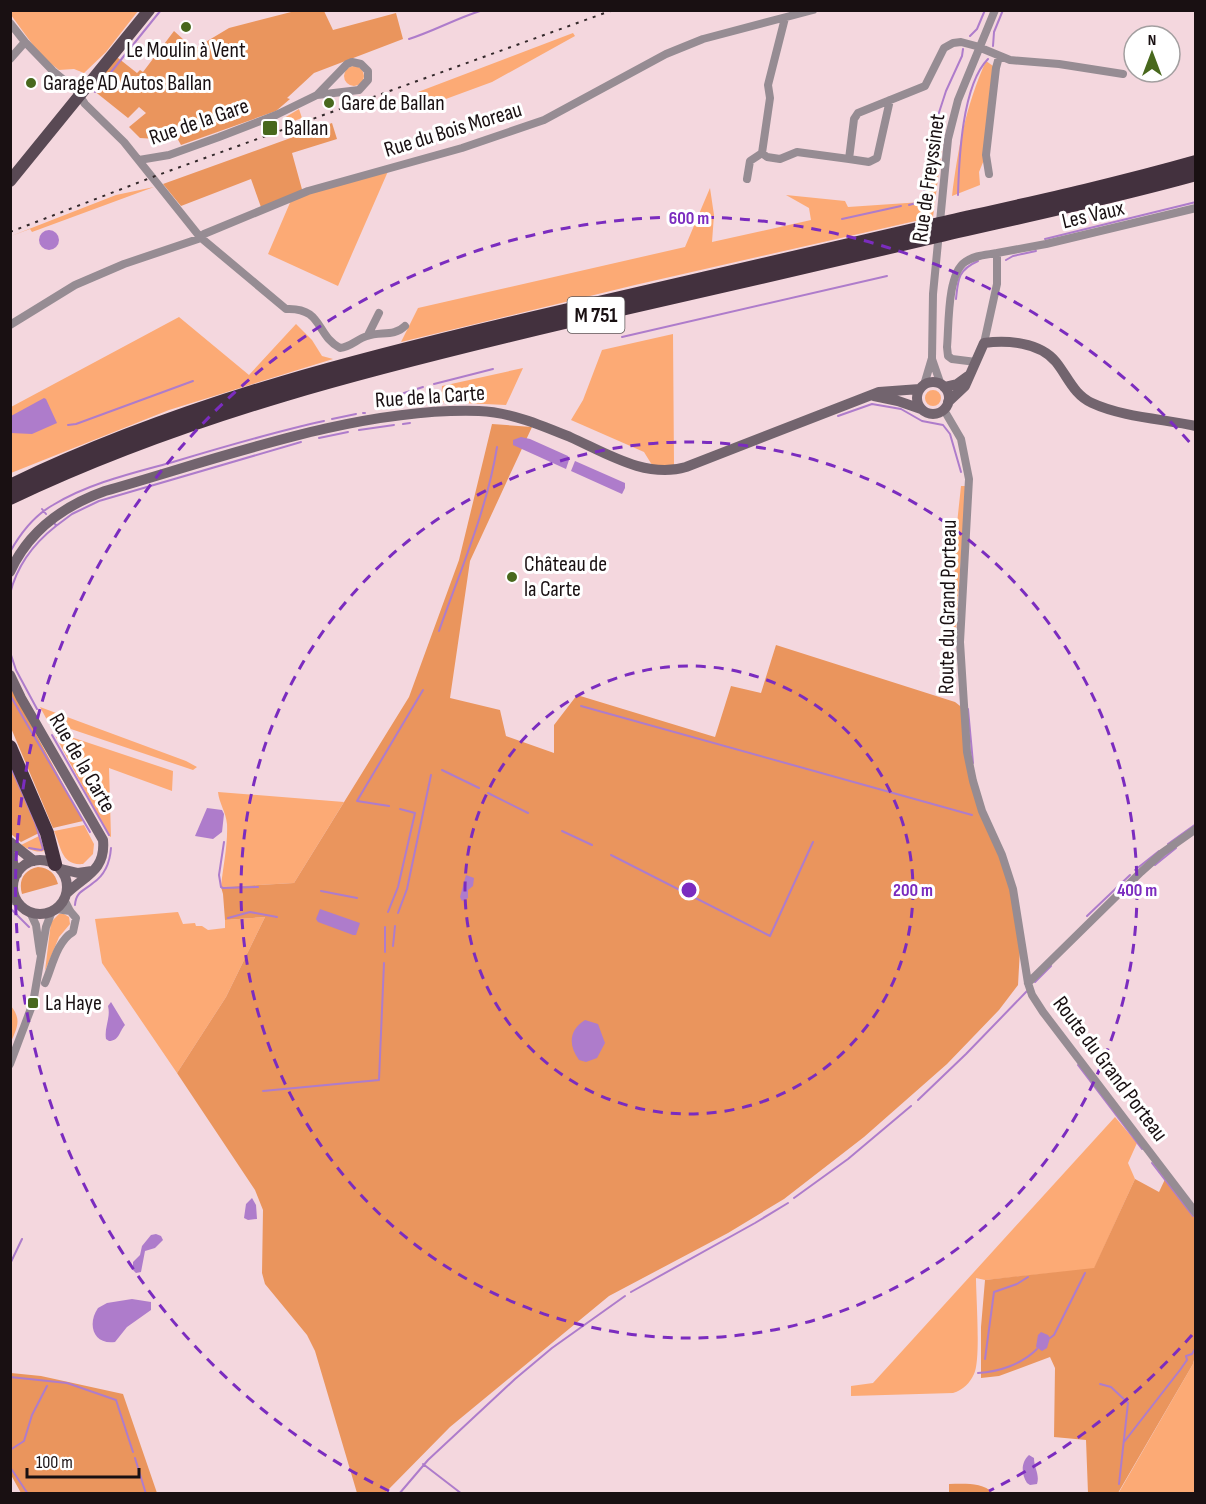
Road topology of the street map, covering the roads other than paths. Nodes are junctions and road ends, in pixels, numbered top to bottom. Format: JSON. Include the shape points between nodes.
{"nodes":[{"id":1,"x":149,"y":10,"type":"edge"},
{"id":2,"x":813,"y":10,"type":"edge"},
{"id":3,"x":995,"y":10,"type":"edge"},
{"id":4,"x":784,"y":18,"type":"junction"},
{"id":5,"x":10,"y":22,"type":"edge"},
{"id":6,"x":25,"y":42,"type":"junction"},
{"id":7,"x":979,"y":47,"type":"junction"},
{"id":8,"x":999,"y":57,"type":"junction"},
{"id":9,"x":10,"y":59,"type":"edge"},
{"id":10,"x":341,"y":72,"type":"junction"},
{"id":11,"x":1122,"y":74,"type":"edge"},
{"id":12,"x":350,"y":90,"type":"junction"},
{"id":13,"x":317,"y":95,"type":"junction"},
{"id":14,"x":79,"y":97,"type":"junction"},
{"id":15,"x":890,"y":100,"type":"junction"},
{"id":16,"x":762,"y":153,"type":"junction"},
{"id":17,"x":849,"y":159,"type":"junction"},
{"id":18,"x":139,"y":160,"type":"junction"},
{"id":19,"x":1196,"y":162,"type":"edge"},
{"id":20,"x":989,"y":174,"type":"dead end"},
{"id":21,"x":1196,"y":174,"type":"edge"},
{"id":22,"x":747,"y":179,"type":"dead end"},
{"id":23,"x":10,"y":181,"type":"edge"},
{"id":24,"x":1196,"y":208,"type":"edge"},
{"id":25,"x":200,"y":237,"type":"junction"},
{"id":26,"x":997,"y":253,"type":"junction"},
{"id":27,"x":379,"y":313,"type":"dead end"},
{"id":28,"x":403,"y":324,"type":"dead end"},
{"id":29,"x":10,"y":325,"type":"edge"},
{"id":30,"x":368,"y":335,"type":"junction"},
{"id":31,"x":984,"y":343,"type":"junction"},
{"id":32,"x":932,"y":358,"type":"junction"},
{"id":33,"x":976,"y":362,"type":"junction"},
{"id":34,"x":968,"y":376,"type":"junction"},
{"id":35,"x":943,"y":386,"type":"junction"},
{"id":36,"x":922,"y":387,"type":"junction"},
{"id":37,"x":870,"y":395,"type":"junction"},
{"id":38,"x":946,"y":406,"type":"junction"},
{"id":39,"x":921,"y":409,"type":"junction"},
{"id":40,"x":1196,"y":426,"type":"edge"},
{"id":41,"x":62,"y":474,"type":"junction"},
{"id":42,"x":10,"y":484,"type":"edge"},
{"id":43,"x":10,"y":498,"type":"edge"},
{"id":44,"x":10,"y":508,"type":"edge"},
{"id":45,"x":10,"y":572,"type":"edge"},
{"id":46,"x":10,"y":675,"type":"edge"},
{"id":47,"x":10,"y":747,"type":"edge"},
{"id":48,"x":1196,"y":829,"type":"edge"},
{"id":49,"x":10,"y":842,"type":"edge"},
{"id":50,"x":10,"y":854,"type":"edge"},
{"id":51,"x":34,"y":861,"type":"junction"},
{"id":52,"x":58,"y":867,"type":"junction"},
{"id":53,"x":92,"y":871,"type":"junction"},
{"id":54,"x":14,"y":879,"type":"edge"},
{"id":55,"x":65,"y":897,"type":"junction"},
{"id":56,"x":14,"y":901,"type":"edge"},
{"id":57,"x":54,"y":910,"type":"junction"},
{"id":58,"x":70,"y":911,"type":"junction"},
{"id":59,"x":30,"y":912,"type":"junction"},
{"id":60,"x":40,"y":954,"type":"junction"},
{"id":61,"x":45,"y":983,"type":"dead end"},
{"id":62,"x":1028,"y":983,"type":"junction"},
{"id":63,"x":10,"y":1064,"type":"edge"},
{"id":64,"x":1196,"y":1214,"type":"edge"}],
"edges":[{"from":1,"to":14,"type":"main road"},
{"from":2,"to":4,"type":"street","name":"Rue du Bois Moreau"},
{"from":3,"to":7,"type":"street","name":"Rue de Freyssinet"},
{"from":4,"to":16,"type":"street","via":[[768,85],[770,98]]},
{"from":4,"to":25,"type":"street","name":"Rue du Bois Moreau","via":[[712,36],[669,53],[544,120],[502,136],[308,191]]},
{"from":5,"to":6,"type":"street","name":"Rue de la Gare"},
{"from":6,"to":9,"type":"street"},
{"from":6,"to":14,"type":"street","name":"Rue de la Gare"},
{"from":7,"to":8,"type":"street"},
{"from":7,"to":15,"type":"street","via":[[961,42],[948,45],[925,86]]},
{"from":7,"to":32,"type":"street","name":"Rue de Freyssinet","via":[[948,139],[936,259]]},
{"from":8,"to":11,"type":"street"},
{"from":8,"to":20,"type":"street","via":[[986,155]]},
{"from":10,"to":12,"type":"street","via":[[341,81]]},
{"from":10,"to":12,"type":"street","via":[[352,62],[361,64],[368,72],[363,88]]},
{"from":10,"to":13,"type":"street","name":"Rue de la Gare"},
{"from":12,"to":13,"type":"street","name":"Rue de la Gare"},
{"from":13,"to":18,"type":"street","name":"Rue de la Gare","via":[[219,136]]},
{"from":14,"to":18,"type":"street","name":"Rue de la Gare"},
{"from":14,"to":23,"type":"main road"},
{"from":15,"to":17,"type":"street","via":[[856,116]]},
{"from":15,"to":17,"type":"street","via":[[877,158],[869,162]]},
{"from":16,"to":17,"type":"street","via":[[780,159],[797,152]]},
{"from":16,"to":22,"type":"street","via":[[750,161]]},
{"from":18,"to":25,"type":"street"},
{"from":19,"to":42,"type":"highway","number":"M 751","via":[[359,361],[188,412]]},
{"from":21,"to":41,"type":"highway","number":"M 751","via":[[362,372],[202,420]]},
{"from":24,"to":26,"type":"street","name":"Les Vaux"},
{"from":25,"to":29,"type":"street","name":"Rue du Bois Moreau","via":[[84,281]]},
{"from":25,"to":30,"type":"street","via":[[286,309],[312,315],[337,347],[347,347]]},
{"from":26,"to":31,"type":"street","via":[[997,284]]},
{"from":26,"to":33,"type":"street","name":"Les Vaux","via":[[965,262],[953,283],[948,356]]},
{"from":27,"to":30,"type":"street"},
{"from":28,"to":30,"type":"street","via":[[397,332]]},
{"from":31,"to":33,"type":"street"},
{"from":31,"to":40,"type":"street","via":[[1012,342],[1042,351],[1055,360],[1079,394],[1095,404]]},
{"from":32,"to":35,"type":"street"},
{"from":32,"to":36,"type":"street"},
{"from":33,"to":34,"type":"street"},
{"from":34,"to":35,"type":"street","via":[[957,384]]},
{"from":34,"to":38,"type":"street","via":[[961,392]]},
{"from":35,"to":36,"type":"street","via":[[935,383]]},
{"from":35,"to":38,"type":"street","via":[[947,392]]},
{"from":36,"to":37,"type":"street","name":"Rue de la Carte"},
{"from":36,"to":39,"type":"street","via":[[917,396]]},
{"from":37,"to":39,"type":"street"},
{"from":37,"to":45,"type":"street","name":"Rue de la Carte","via":[[665,471],[640,467],[501,413],[418,414],[294,436],[95,494],[45,524],[27,542]]},
{"from":38,"to":39,"type":"street","via":[[940,413],[929,414]]},
{"from":38,"to":62,"type":"street","name":"Route du Grand Porteau","via":[[961,439],[969,479],[960,642],[968,752],[982,811],[1013,889]]},
{"from":41,"to":43,"type":"highway","number":"M 751"},
{"from":41,"to":44,"type":"highway"},
{"from":46,"to":53,"type":"street","name":"Rue de la Carte","via":[[100,833],[104,848]]},
{"from":47,"to":52,"type":"highway"},
{"from":48,"to":62,"type":"street","via":[[1141,872]]},
{"from":49,"to":51,"type":"street"},
{"from":50,"to":54,"type":"street"},
{"from":51,"to":52,"type":"street","via":[[45,860]]},
{"from":51,"to":54,"type":"street","via":[[24,865]]},
{"from":52,"to":53,"type":"street","via":[[78,873]]},
{"from":52,"to":55,"type":"street","via":[[67,884]]},
{"from":53,"to":55,"type":"street","name":"Rue de la Carte"},
{"from":54,"to":56,"type":"street"},
{"from":55,"to":57,"type":"street"},
{"from":55,"to":58,"type":"street"},
{"from":56,"to":59,"type":"street"},
{"from":57,"to":58,"type":"street"},
{"from":57,"to":59,"type":"street","via":[[43,914]]},
{"from":57,"to":60,"type":"street","via":[[47,921]]},
{"from":58,"to":61,"type":"street","via":[[76,919],[74,932],[62,942]]},
{"from":59,"to":60,"type":"street"},
{"from":60,"to":63,"type":"street","via":[[33,1003]]},
{"from":62,"to":64,"type":"street","name":"Route du Grand Porteau","via":[[1043,1012]]}]}
